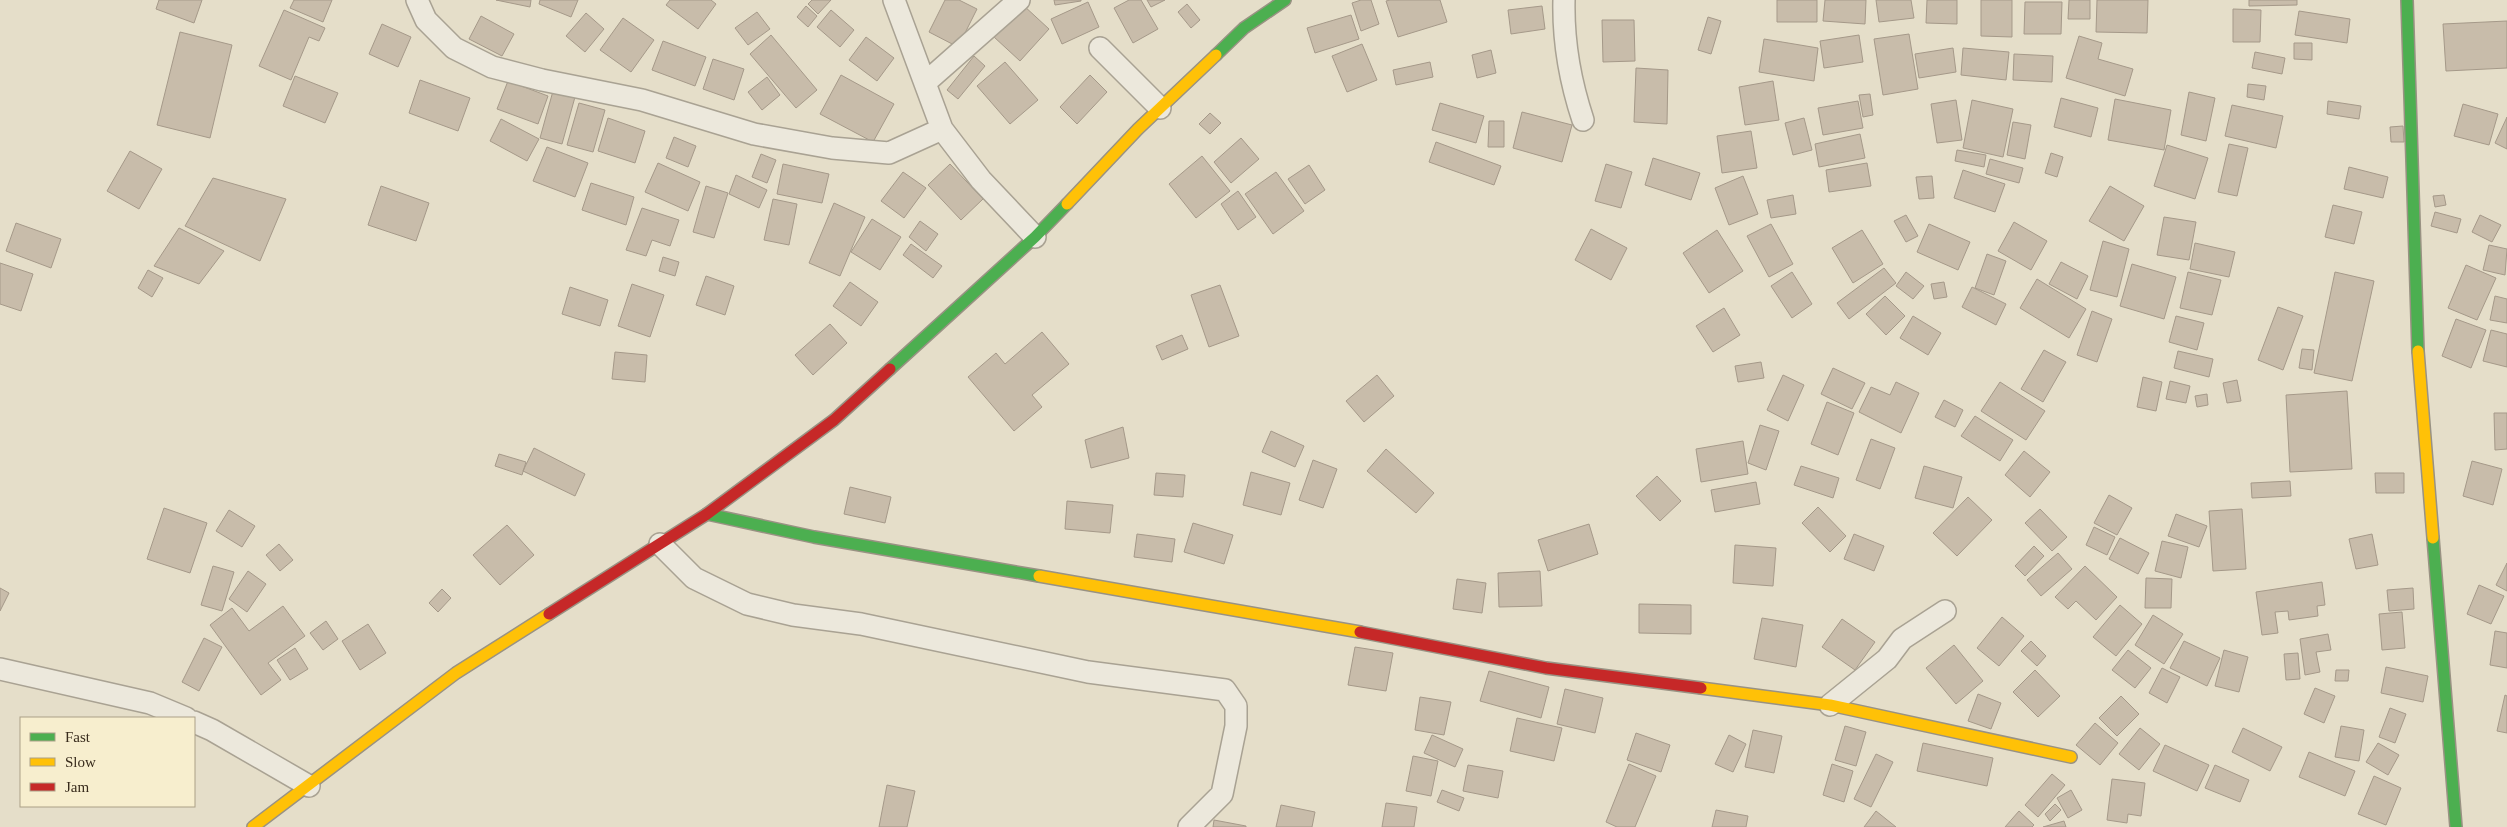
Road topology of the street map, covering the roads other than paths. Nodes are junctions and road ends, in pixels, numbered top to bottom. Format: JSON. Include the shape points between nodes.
{"nodes":[{"id":1,"x":417,"y":0,"type":"edge"},
{"id":2,"x":894,"y":0,"type":"edge"},
{"id":3,"x":1019,"y":0,"type":"edge"},
{"id":4,"x":1285,"y":0,"type":"edge"},
{"id":5,"x":1564,"y":0,"type":"edge"},
{"id":6,"x":2407,"y":0,"type":"edge"},
{"id":7,"x":1100,"y":48,"type":"dead end"},
{"id":8,"x":925,"y":83,"type":"junction"},
{"id":9,"x":1160,"y":108,"type":"junction"},
{"id":10,"x":1583,"y":120,"type":"dead end"},
{"id":11,"x":942,"y":129,"type":"junction"},
{"id":12,"x":1035,"y":238,"type":"junction"},
{"id":13,"x":707,"y":514,"type":"junction"},
{"id":14,"x":660,"y":544,"type":"junction"},
{"id":15,"x":1945,"y":611,"type":"dead end"},
{"id":16,"x":0,"y":669,"type":"edge"},
{"id":17,"x":1830,"y":705,"type":"junction"},
{"id":18,"x":184,"y":717,"type":"edge"},
{"id":19,"x":195,"y":722,"type":"edge"},
{"id":20,"x":2071,"y":757,"type":"dead end"},
{"id":21,"x":309,"y":786,"type":"junction"},
{"id":22,"x":252,"y":827,"type":"edge"},
{"id":23,"x":1189,"y":827,"type":"edge"},
{"id":24,"x":2456,"y":827,"type":"edge"}],
"edges":[{"from":1,"to":11,"type":"street","via":[[426,20],[454,48],[492,67],[642,100],[754,134],[832,148],[889,153]]},
{"from":2,"to":8,"type":"street"},
{"from":3,"to":8,"type":"street"},
{"from":4,"to":9,"type":"street","via":[[1244,28]]},
{"from":5,"to":10,"type":"street","via":[[1571,84]]},
{"from":6,"to":24,"type":"street","via":[[2417,334]]},
{"from":7,"to":9,"type":"street"},
{"from":8,"to":11,"type":"street"},
{"from":9,"to":12,"type":"street"},
{"from":11,"to":12,"type":"street","via":[[981,180]]},
{"from":12,"to":13,"type":"street","via":[[834,420]]},
{"from":13,"to":14,"type":"street"},
{"from":13,"to":17,"type":"street","via":[[814,538],[1298,620],[1546,668]]},
{"from":14,"to":21,"type":"street","via":[[456,673]]},
{"from":14,"to":23,"type":"street","via":[[694,578],[747,604],[793,615],[861,624],[1088,672],[1225,690],[1236,706],[1236,726],[1222,794]]},
{"from":15,"to":17,"type":"street","via":[[1902,638],[1887,660]]},
{"from":16,"to":18,"type":"street","via":[[150,703]]},
{"from":17,"to":20,"type":"street"},
{"from":19,"to":21,"type":"street"},
{"from":21,"to":22,"type":"street"}]}
